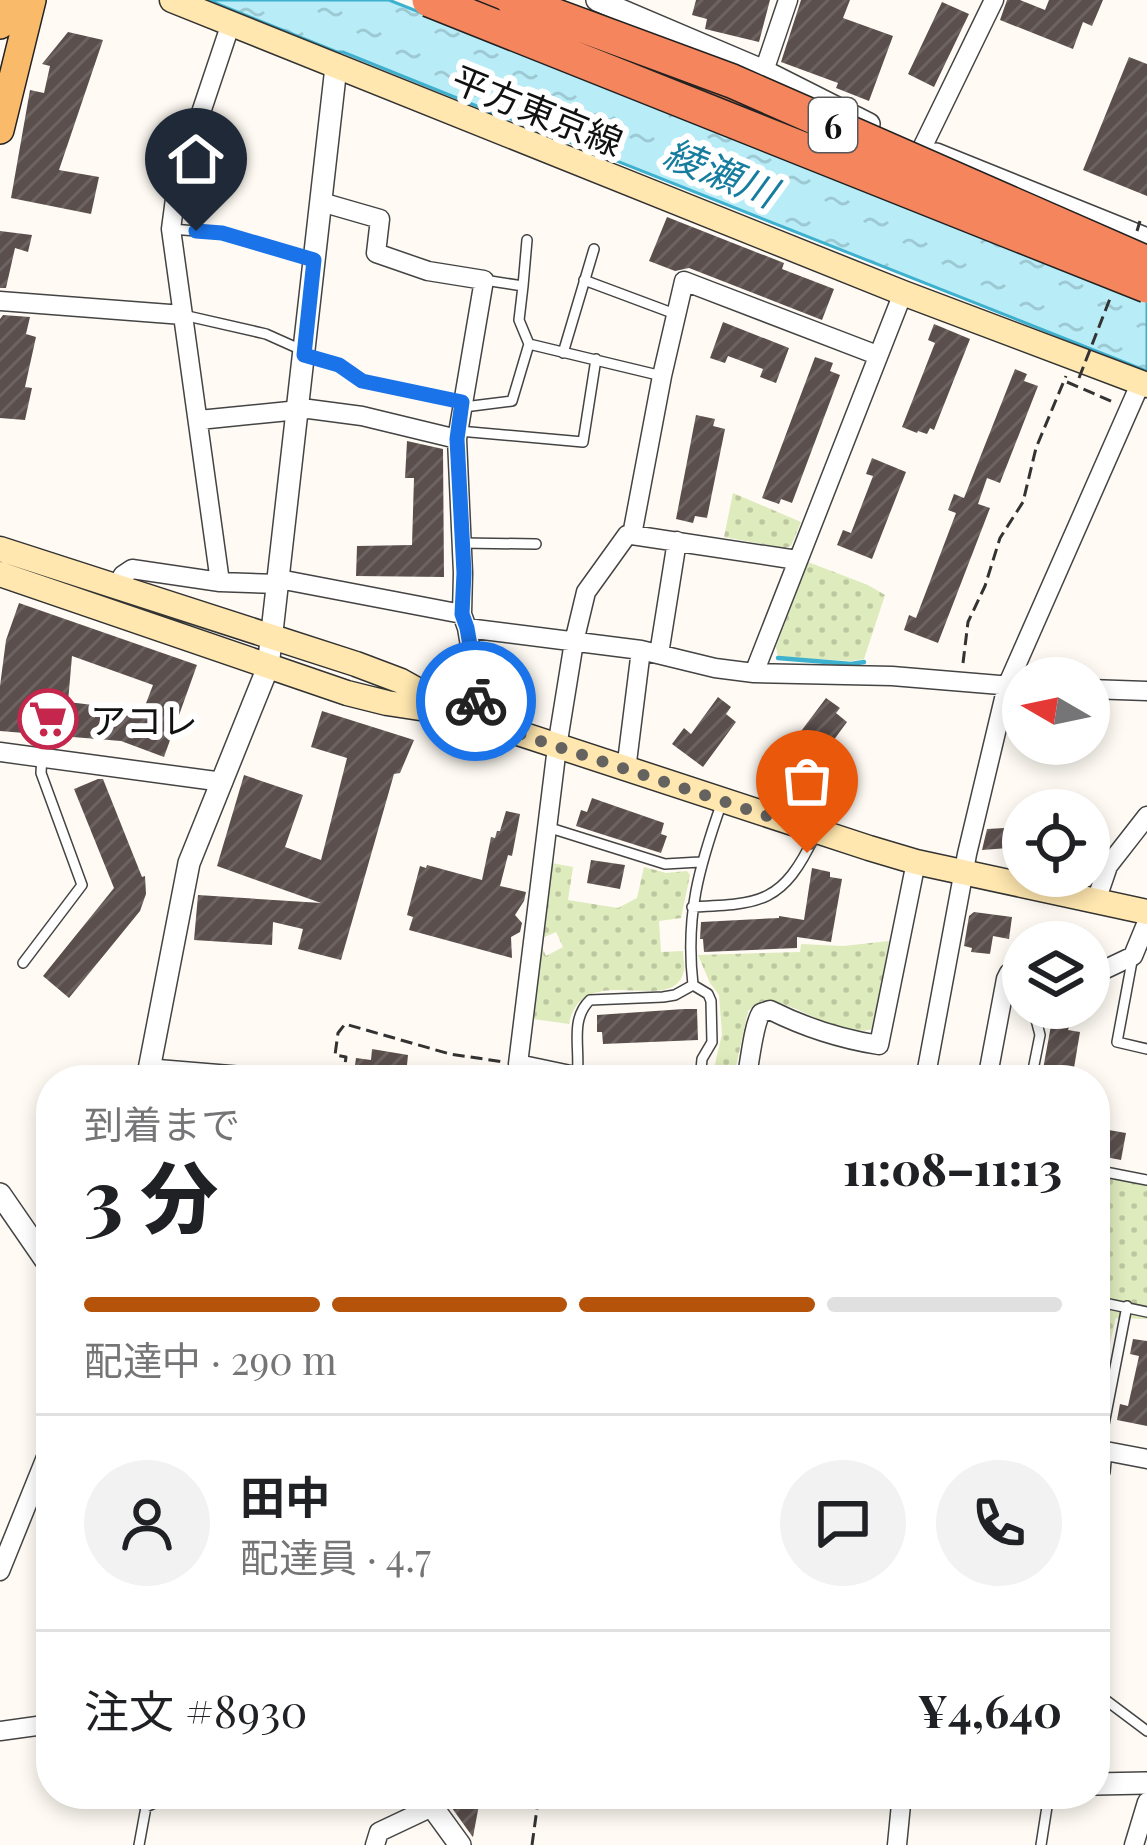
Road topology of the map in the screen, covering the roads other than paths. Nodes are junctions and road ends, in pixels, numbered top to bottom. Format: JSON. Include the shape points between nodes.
{"nodes":[{"id":1,"x":6,"y":0,"type":"edge"},
{"id":2,"x":32,"y":0,"type":"edge"},
{"id":3,"x":172,"y":0,"type":"edge"},
{"id":4,"x":429,"y":0,"type":"edge"},
{"id":5,"x":479,"y":0,"type":"edge"},
{"id":6,"x":513,"y":0,"type":"edge"},
{"id":7,"x":527,"y":0,"type":"edge"},
{"id":8,"x":540,"y":0,"type":"edge"},
{"id":9,"x":561,"y":0,"type":"edge"},
{"id":10,"x":597,"y":0,"type":"edge"},
{"id":11,"x":788,"y":0,"type":"edge"},
{"id":12,"x":987,"y":2,"type":"edge"},
{"id":13,"x":231,"y":22,"type":"junction"},
{"id":14,"x":0,"y":25,"type":"edge"},
{"id":15,"x":611,"y":34,"type":"junction"},
{"id":16,"x":336,"y":67,"type":"junction"},
{"id":17,"x":748,"y":76,"type":"junction"},
{"id":18,"x":0,"y":130,"type":"edge"},
{"id":19,"x":922,"y":148,"type":"junction"},
{"id":20,"x":321,"y":202,"type":"junction"},
{"id":21,"x":171,"y":229,"type":"junction"},
{"id":22,"x":526,"y":240,"type":"dead end"},
{"id":23,"x":1143,"y":244,"type":"edge"},
{"id":24,"x":594,"y":250,"type":"dead end"},
{"id":25,"x":314,"y":260,"type":"junction"},
{"id":26,"x":484,"y":280,"type":"junction"},
{"id":27,"x":584,"y":280,"type":"junction"},
{"id":28,"x":1137,"y":282,"type":"edge"},
{"id":29,"x":523,"y":286,"type":"junction"},
{"id":30,"x":902,"y":293,"type":"junction"},
{"id":31,"x":0,"y":302,"type":"edge"},
{"id":32,"x":675,"y":314,"type":"junction"},
{"id":33,"x":183,"y":315,"type":"junction"},
{"id":34,"x":529,"y":344,"type":"junction"},
{"id":35,"x":304,"y":353,"type":"junction"},
{"id":36,"x":563,"y":353,"type":"junction"},
{"id":37,"x":877,"y":355,"type":"junction"},
{"id":38,"x":596,"y":359,"type":"junction"},
{"id":39,"x":662,"y":376,"type":"junction"},
{"id":40,"x":1144,"y":383,"type":"edge"},
{"id":41,"x":462,"y":405,"type":"junction"},
{"id":42,"x":298,"y":410,"type":"junction"},
{"id":43,"x":199,"y":419,"type":"junction"},
{"id":44,"x":458,"y":435,"type":"junction"},
{"id":45,"x":632,"y":535,"type":"junction"},
{"id":46,"x":677,"y":541,"type":"junction"},
{"id":47,"x":462,"y":543,"type":"junction"},
{"id":48,"x":536,"y":544,"type":"dead end"},
{"id":49,"x":0,"y":549,"type":"edge"},
{"id":50,"x":797,"y":560,"type":"junction"},
{"id":51,"x":0,"y":574,"type":"edge"},
{"id":52,"x":279,"y":582,"type":"junction"},
{"id":53,"x":220,"y":583,"type":"junction"},
{"id":54,"x":117,"y":585,"type":"junction"},
{"id":55,"x":465,"y":621,"type":"junction"},
{"id":56,"x":272,"y":637,"type":"junction"},
{"id":57,"x":574,"y":643,"type":"junction"},
{"id":58,"x":650,"y":652,"type":"junction"},
{"id":59,"x":1027,"y":657,"type":"edge"},
{"id":60,"x":268,"y":667,"type":"junction"},
{"id":61,"x":754,"y":673,"type":"junction"},
{"id":62,"x":1002,"y":685,"type":"edge"},
{"id":63,"x":1110,"y":690,"type":"edge"},
{"id":64,"x":1147,"y":691,"type":"edge"},
{"id":65,"x":469,"y":717,"type":"junction"},
{"id":66,"x":1002,"y":733,"type":"edge"},
{"id":67,"x":557,"y":747,"type":"junction"},
{"id":68,"x":0,"y":752,"type":"edge"},
{"id":69,"x":42,"y":757,"type":"junction"},
{"id":70,"x":626,"y":770,"type":"junction"},
{"id":71,"x":223,"y":782,"type":"junction"},
{"id":72,"x":722,"y":800,"type":"junction"},
{"id":73,"x":1147,"y":816,"type":"edge"},
{"id":74,"x":547,"y":827,"type":"junction"},
{"id":75,"x":816,"y":832,"type":"junction"},
{"id":76,"x":700,"y":862,"type":"junction"},
{"id":77,"x":916,"y":862,"type":"junction"},
{"id":78,"x":964,"y":872,"type":"junction"},
{"id":79,"x":1096,"y":901,"type":"junction"},
{"id":80,"x":692,"y":908,"type":"junction"},
{"id":81,"x":1147,"y":912,"type":"edge"},
{"id":82,"x":1147,"y":922,"type":"edge"},
{"id":83,"x":1133,"y":956,"type":"junction"},
{"id":84,"x":23,"y":963,"type":"dead end"},
{"id":85,"x":1110,"y":967,"type":"edge"},
{"id":86,"x":693,"y":985,"type":"junction"},
{"id":87,"x":1002,"y":1000,"type":"edge"},
{"id":88,"x":1038,"y":1029,"type":"edge"},
{"id":89,"x":1147,"y":1049,"type":"edge"},
{"id":90,"x":149,"y":1065,"type":"edge"},
{"id":91,"x":523,"y":1065,"type":"edge"},
{"id":92,"x":583,"y":1065,"type":"edge"},
{"id":93,"x":701,"y":1065,"type":"edge"},
{"id":94,"x":749,"y":1065,"type":"edge"},
{"id":95,"x":928,"y":1065,"type":"edge"},
{"id":96,"x":990,"y":1065,"type":"edge"},
{"id":97,"x":1034,"y":1065,"type":"edge"},
{"id":98,"x":1110,"y":1173,"type":"edge"},
{"id":99,"x":1147,"y":1180,"type":"edge"},
{"id":100,"x":0,"y":1194,"type":"edge"},
{"id":101,"x":36,"y":1246,"type":"edge"},
{"id":102,"x":1110,"y":1303,"type":"edge"},
{"id":103,"x":1127,"y":1306,"type":"junction"},
{"id":104,"x":1147,"y":1312,"type":"edge"},
{"id":105,"x":1110,"y":1397,"type":"edge"},
{"id":106,"x":1110,"y":1452,"type":"edge"},
{"id":107,"x":1147,"y":1459,"type":"edge"},
{"id":108,"x":36,"y":1480,"type":"edge"},
{"id":109,"x":1,"y":1565,"type":"edge"},
{"id":110,"x":1110,"y":1703,"type":"edge"},
{"id":111,"x":36,"y":1726,"type":"edge"},
{"id":112,"x":0,"y":1731,"type":"edge"},
{"id":113,"x":1147,"y":1731,"type":"edge"},
{"id":114,"x":1147,"y":1783,"type":"edge"},
{"id":115,"x":1110,"y":1784,"type":"edge"},
{"id":116,"x":1147,"y":1802,"type":"edge"},
{"id":117,"x":146,"y":1809,"type":"edge"},
{"id":118,"x":414,"y":1809,"type":"edge"},
{"id":119,"x":434,"y":1809,"type":"edge"},
{"id":120,"x":901,"y":1809,"type":"edge"},
{"id":121,"x":1047,"y":1809,"type":"edge"},
{"id":122,"x":139,"y":1845,"type":"edge"},
{"id":123,"x":375,"y":1845,"type":"edge"},
{"id":124,"x":460,"y":1845,"type":"edge"},
{"id":125,"x":897,"y":1845,"type":"edge"},
{"id":126,"x":1041,"y":1845,"type":"edge"},
{"id":127,"x":1134,"y":1845,"type":"edge"}],
"edges":[{"from":1,"to":14,"type":"main road"},
{"from":2,"to":18,"type":"main road"},
{"from":3,"to":13,"type":"main road","name":"平方東京線"},
{"from":4,"to":28,"type":"highway","bridge":true},
{"from":5,"to":28,"type":"highway","bridge":true},
{"from":6,"to":17,"type":"highway","number":"6","bridge":true},
{"from":7,"to":15,"type":"highway","number":"6","bridge":true},
{"from":8,"to":15,"type":"highway","bridge":true},
{"from":9,"to":17,"type":"highway","bridge":true},
{"from":10,"to":17,"type":"street"},
{"from":11,"to":17,"type":"street"},
{"from":12,"to":19,"type":"street"},
{"from":13,"to":16,"type":"main road","name":"平方東京線"},
{"from":13,"to":21,"type":"street","via":[[177,184]]},
{"from":15,"to":23,"type":"highway","number":"6","bridge":true},
{"from":16,"to":20,"type":"street"},
{"from":16,"to":30,"type":"main road","name":"平方東京線"},
{"from":17,"to":19,"type":"street"},
{"from":17,"to":23,"type":"highway","number":"6","bridge":true},
{"from":19,"to":23,"type":"street"},
{"from":20,"to":25,"type":"street"},
{"from":20,"to":26,"type":"street","via":[[380,219],[376,253]]},
{"from":21,"to":25,"type":"lane","via":[[222,233]]},
{"from":21,"to":33,"type":"street"},
{"from":22,"to":29,"type":"lane"},
{"from":24,"to":27,"type":"lane"},
{"from":25,"to":35,"type":"street"},
{"from":26,"to":29,"type":"lane"},
{"from":26,"to":41,"type":"street"},
{"from":27,"to":32,"type":"lane"},
{"from":27,"to":36,"type":"lane"},
{"from":29,"to":34,"type":"lane","via":[[519,320]]},
{"from":30,"to":37,"type":"street"},
{"from":30,"to":40,"type":"main road","name":"平方東京線","via":[[1072,372]]},
{"from":31,"to":33,"type":"street"},
{"from":32,"to":37,"type":"street","via":[[684,280]]},
{"from":32,"to":39,"type":"street"},
{"from":33,"to":35,"type":"lane","via":[[266,334]]},
{"from":33,"to":43,"type":"street"},
{"from":34,"to":36,"type":"lane"},
{"from":34,"to":41,"type":"lane","via":[[512,401]]},
{"from":35,"to":41,"type":"lane","via":[[362,381]]},
{"from":35,"to":42,"type":"street"},
{"from":36,"to":38,"type":"lane"},
{"from":37,"to":50,"type":"street"},
{"from":38,"to":39,"type":"lane"},
{"from":38,"to":44,"type":"lane","via":[[583,442]]},
{"from":39,"to":45,"type":"street"},
{"from":40,"to":59,"type":"street"},
{"from":41,"to":44,"type":"street"},
{"from":42,"to":43,"type":"street"},
{"from":42,"to":44,"type":"street"},
{"from":42,"to":52,"type":"street"},
{"from":43,"to":53,"type":"street"},
{"from":44,"to":47,"type":"street"},
{"from":45,"to":46,"type":"street"},
{"from":45,"to":57,"type":"street","via":[[586,592]]},
{"from":46,"to":50,"type":"street"},
{"from":46,"to":58,"type":"street"},
{"from":47,"to":48,"type":"lane"},
{"from":47,"to":55,"type":"street"},
{"from":49,"to":54,"type":"main road"},
{"from":50,"to":61,"type":"street"},
{"from":51,"to":60,"type":"main road"},
{"from":52,"to":53,"type":"street"},
{"from":52,"to":55,"type":"street"},
{"from":52,"to":56,"type":"street"},
{"from":53,"to":54,"type":"street","via":[[131,569]]},
{"from":54,"to":56,"type":"main road"},
{"from":55,"to":57,"type":"street"},
{"from":55,"to":65,"type":"street","via":[[478,692]]},
{"from":56,"to":60,"type":"street"},
{"from":56,"to":65,"type":"main road","via":[[401,681]]},
{"from":57,"to":58,"type":"street"},
{"from":57,"to":67,"type":"street"},
{"from":58,"to":61,"type":"street"},
{"from":58,"to":70,"type":"street"},
{"from":60,"to":65,"type":"main road","via":[[387,704]]},
{"from":60,"to":71,"type":"street"},
{"from":61,"to":62,"type":"street"},
{"from":63,"to":64,"type":"street"},
{"from":65,"to":67,"type":"main road"},
{"from":66,"to":78,"type":"street"},
{"from":67,"to":70,"type":"main road"},
{"from":67,"to":74,"type":"street"},
{"from":68,"to":69,"type":"street"},
{"from":69,"to":71,"type":"street"},
{"from":69,"to":84,"type":"lane","via":[[82,885]]},
{"from":70,"to":72,"type":"main road"},
{"from":71,"to":90,"type":"street","via":[[189,863]]},
{"from":72,"to":75,"type":"main road"},
{"from":72,"to":76,"type":"lane"},
{"from":73,"to":79,"type":"street","via":[[1108,866]]},
{"from":74,"to":76,"type":"lane","via":[[665,864]]},
{"from":74,"to":91,"type":"street"},
{"from":75,"to":77,"type":"main road"},
{"from":75,"to":80,"type":"lane","via":[[798,868],[773,893],[746,905]]},
{"from":76,"to":80,"type":"lane"},
{"from":77,"to":78,"type":"main road"},
{"from":77,"to":94,"type":"street","via":[[879,1045],[770,1010],[755,1022]]},
{"from":78,"to":79,"type":"main road"},
{"from":78,"to":95,"type":"street"},
{"from":79,"to":81,"type":"main road"},
{"from":80,"to":86,"type":"lane"},
{"from":82,"to":83,"type":"street"},
{"from":83,"to":85,"type":"street"},
{"from":83,"to":89,"type":"lane","via":[[1118,1042]]},
{"from":86,"to":92,"type":"lane","via":[[663,997],[590,1000],[578,1021]]},
{"from":86,"to":93,"type":"lane","via":[[711,1001],[712,1042]]},
{"from":87,"to":96,"type":"street"},
{"from":88,"to":97,"type":"lane"},
{"from":98,"to":99,"type":"lane"},
{"from":100,"to":101,"type":"street"},
{"from":102,"to":103,"type":"lane"},
{"from":103,"to":104,"type":"lane"},
{"from":103,"to":105,"type":"lane"},
{"from":106,"to":107,"type":"street"},
{"from":108,"to":109,"type":"street"},
{"from":110,"to":113,"type":"lane"},
{"from":111,"to":112,"type":"street"},
{"from":114,"to":115,"type":"street"},
{"from":116,"to":127,"type":"street"},
{"from":117,"to":122,"type":"lane"},
{"from":118,"to":123,"type":"street","via":[[379,1832]]},
{"from":119,"to":124,"type":"street"},
{"from":120,"to":125,"type":"street"},
{"from":121,"to":126,"type":"lane"}]}
